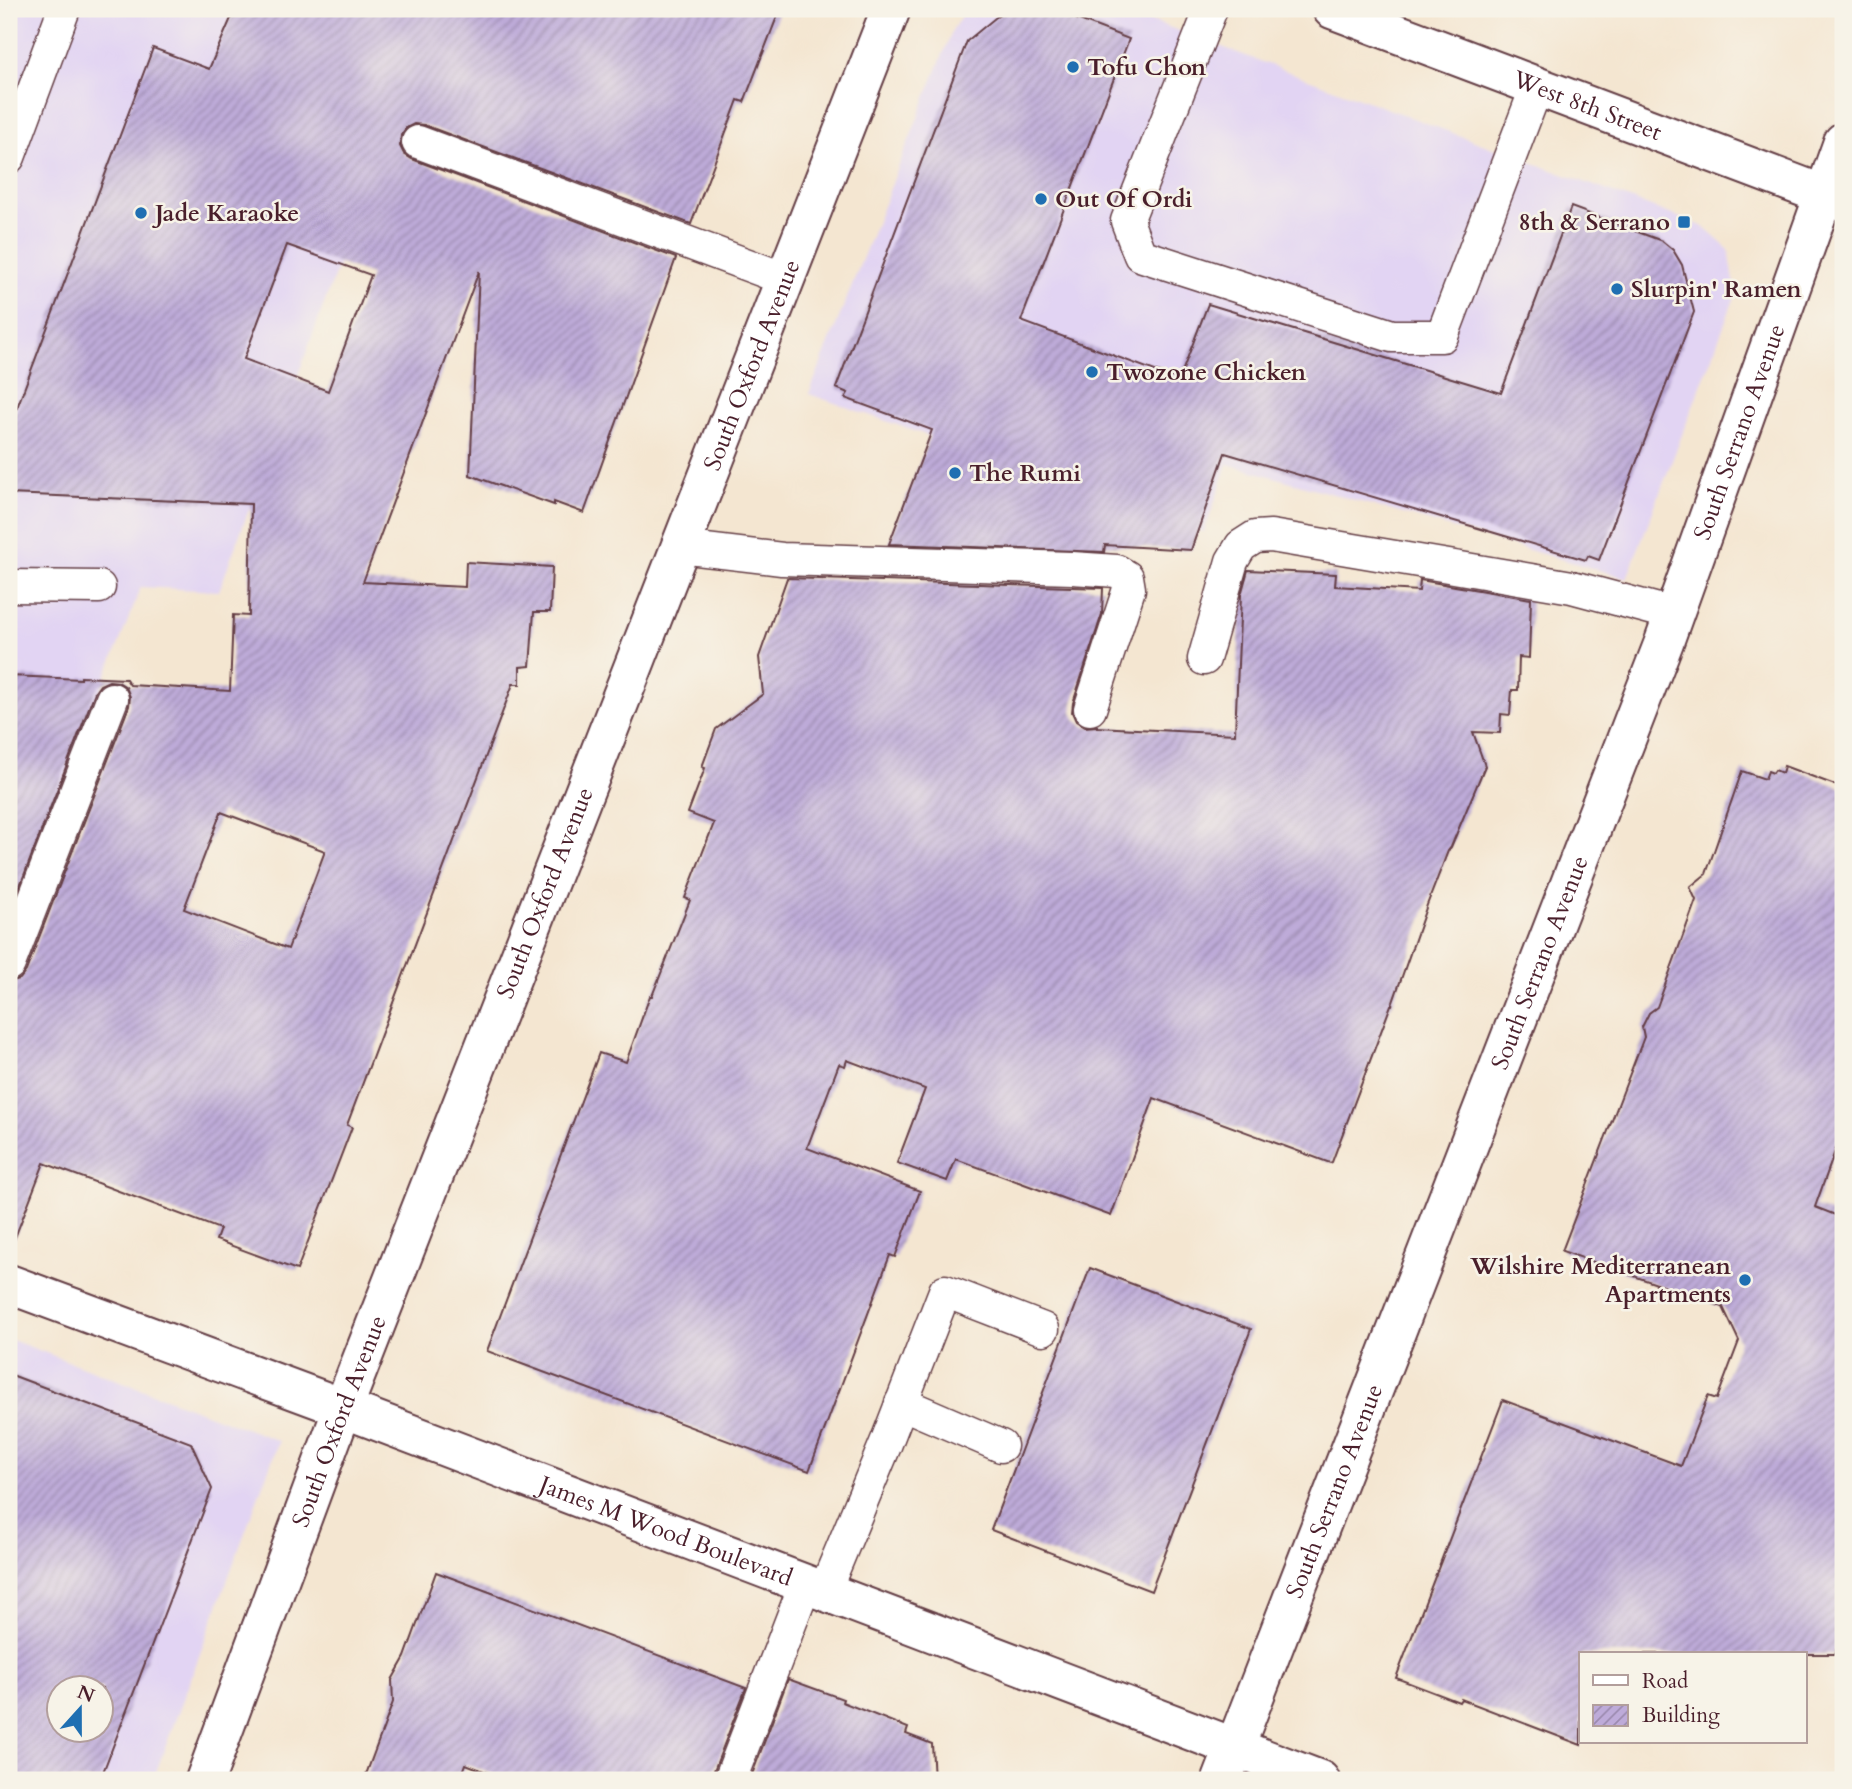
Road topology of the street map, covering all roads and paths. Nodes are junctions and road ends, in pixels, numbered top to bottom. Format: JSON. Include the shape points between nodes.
{"nodes":[{"id":1,"x":64,"y":9,"type":"edge"},
{"id":2,"x":891,"y":9,"type":"edge"},
{"id":3,"x":1211,"y":9,"type":"edge"},
{"id":4,"x":1332,"y":9,"type":"edge"},
{"id":5,"x":1537,"y":86,"type":"junction"},
{"id":6,"x":418,"y":142,"type":"dead end"},
{"id":7,"x":1843,"y":142,"type":"edge"},
{"id":8,"x":9,"y":157,"type":"edge"},
{"id":9,"x":1833,"y":198,"type":"edge"},
{"id":10,"x":785,"y":279,"type":"junction"},
{"id":11,"x":680,"y":547,"type":"junction"},
{"id":12,"x":9,"y":586,"type":"edge"},
{"id":13,"x":99,"y":587,"type":"dead end"},
{"id":14,"x":1673,"y":614,"type":"junction"},
{"id":15,"x":1204,"y":659,"type":"dead end"},
{"id":16,"x":112,"y":699,"type":"dead end"},
{"id":17,"x":1090,"y":709,"type":"dead end"},
{"id":18,"x":9,"y":964,"type":"edge"},
{"id":19,"x":9,"y":1284,"type":"edge"},
{"id":20,"x":1043,"y":1329,"type":"dead end"},
{"id":21,"x":901,"y":1403,"type":"junction"},
{"id":22,"x":343,"y":1408,"type":"junction"},
{"id":23,"x":1001,"y":1446,"type":"dead end"},
{"id":24,"x":814,"y":1588,"type":"junction"},
{"id":25,"x":1228,"y":1764,"type":"edge"},
{"id":26,"x":205,"y":1780,"type":"edge"},
{"id":27,"x":730,"y":1780,"type":"edge"},
{"id":28,"x":1320,"y":1780,"type":"edge"}],
"edges":[{"from":1,"to":8,"type":"lane"},
{"from":2,"to":10,"type":"street","name":"South Oxford Avenue"},
{"from":3,"to":5,"type":"lane","via":[[1127,221],[1140,255],[1392,336],[1442,336]]},
{"from":4,"to":5,"type":"street","name":"West 8th Street"},
{"from":5,"to":9,"type":"street","name":"West 8th Street"},
{"from":6,"to":10,"type":"lane"},
{"from":7,"to":9,"type":"street","name":"South Serrano Avenue"},
{"from":9,"to":14,"type":"street","name":"South Serrano Avenue"},
{"from":10,"to":11,"type":"street","name":"South Oxford Avenue"},
{"from":11,"to":17,"type":"lane","via":[[782,559],[1116,571],[1126,577],[1129,589]]},
{"from":11,"to":22,"type":"street","name":"South Oxford Avenue"},
{"from":12,"to":13,"type":"lane"},
{"from":14,"to":15,"type":"lane","via":[[1572,587],[1255,537],[1241,546],[1231,561]]},
{"from":14,"to":25,"type":"street","name":"South Serrano Avenue"},
{"from":16,"to":18,"type":"lane"},
{"from":19,"to":22,"type":"street","name":"James M Wood Boulevard"},
{"from":20,"to":21,"type":"lane","via":[[945,1292]]},
{"from":21,"to":23,"type":"lane"},
{"from":21,"to":24,"type":"lane"},
{"from":22,"to":24,"type":"street","name":"James M Wood Boulevard"},
{"from":22,"to":26,"type":"street","name":"South Oxford Avenue"},
{"from":24,"to":25,"type":"street","name":"James M Wood Boulevard"},
{"from":24,"to":27,"type":"lane"},
{"from":25,"to":28,"type":"street","name":"James M Wood Boulevard"}]}
